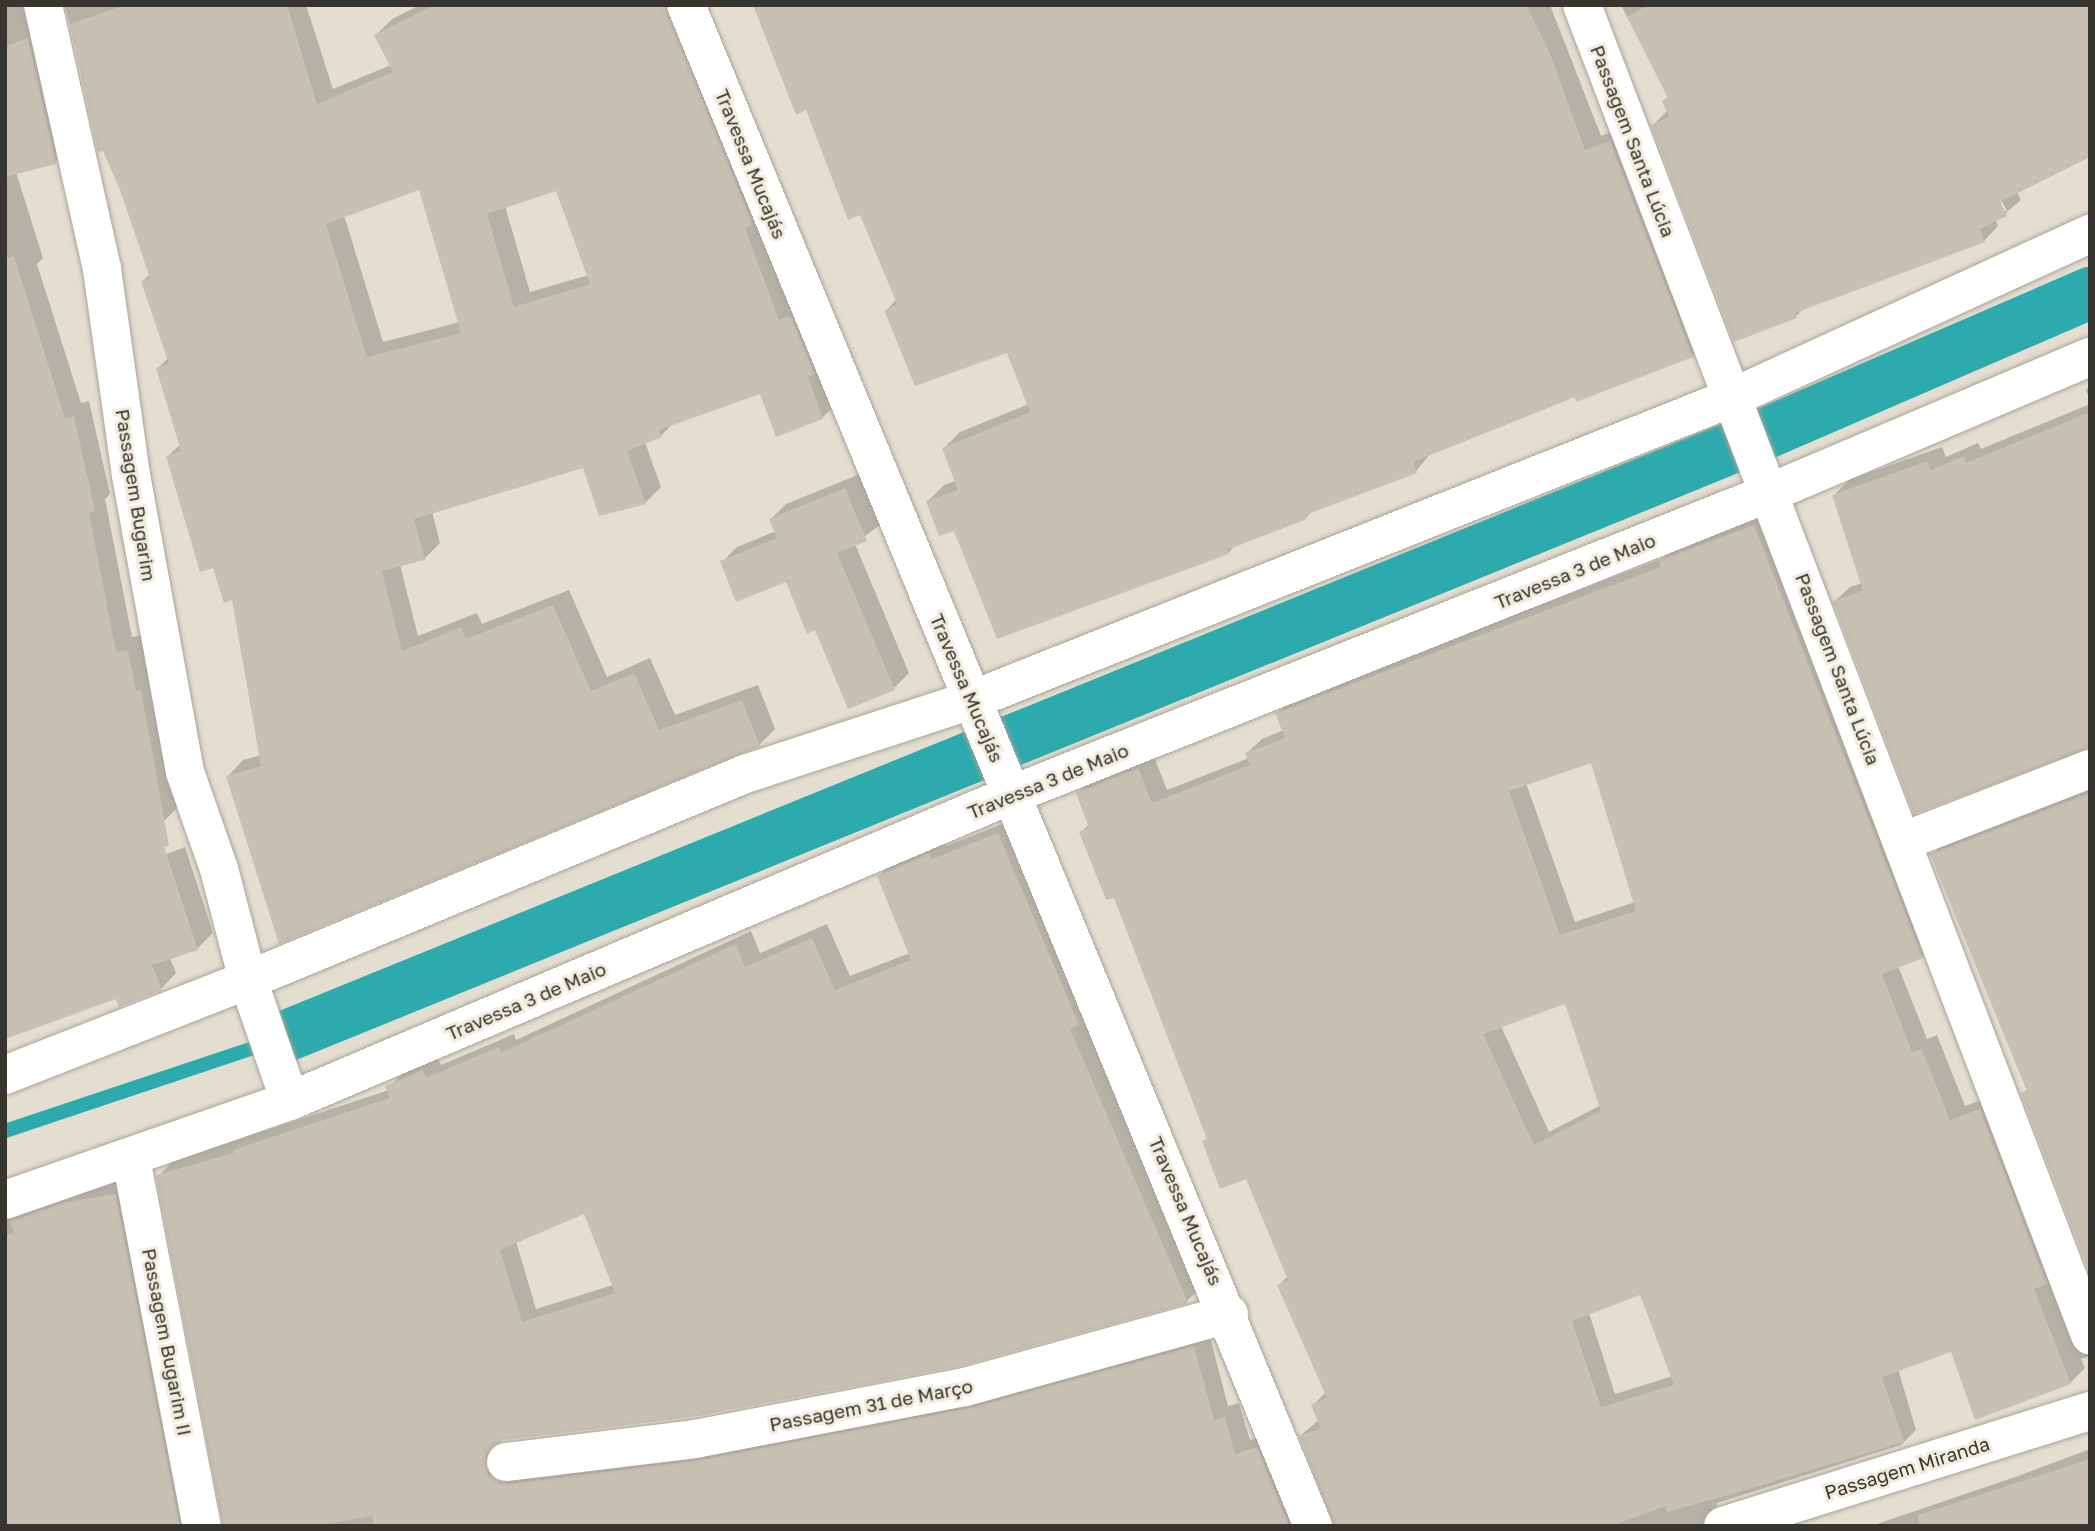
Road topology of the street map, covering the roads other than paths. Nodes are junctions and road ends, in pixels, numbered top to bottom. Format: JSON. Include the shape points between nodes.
{"nodes":[{"id":1,"x":43,"y":5,"type":"edge"},
{"id":2,"x":686,"y":5,"type":"edge"},
{"id":3,"x":1582,"y":5,"type":"edge"},
{"id":4,"x":2090,"y":234,"type":"edge"},
{"id":5,"x":2090,"y":357,"type":"edge"},
{"id":6,"x":1733,"y":403,"type":"junction"},
{"id":7,"x":1767,"y":488,"type":"junction"},
{"id":8,"x":972,"y":700,"type":"junction"},
{"id":9,"x":2090,"y":769,"type":"edge"},
{"id":10,"x":1012,"y":795,"type":"junction"},
{"id":11,"x":1905,"y":841,"type":"junction"},
{"id":12,"x":255,"y":997,"type":"junction"},
{"id":13,"x":5,"y":1075,"type":"edge"},
{"id":14,"x":288,"y":1094,"type":"junction"},
{"id":15,"x":131,"y":1159,"type":"junction"},
{"id":16,"x":5,"y":1200,"type":"edge"},
{"id":17,"x":1229,"y":1314,"type":"junction"},
{"id":18,"x":2090,"y":1335,"type":"edge"},
{"id":19,"x":2090,"y":1411,"type":"edge"},
{"id":20,"x":506,"y":1462,"type":"dead end"},
{"id":21,"x":202,"y":1526,"type":"edge"},
{"id":22,"x":1313,"y":1526,"type":"edge"},
{"id":23,"x":1723,"y":1526,"type":"edge"}],
"edges":[{"from":1,"to":12,"type":"street","name":"Passagem Bugarim","via":[[102,270],[131,475],[185,772],[219,869]]},
{"from":2,"to":8,"type":"street","name":"Travessa Mucajás"},
{"from":3,"to":6,"type":"street","name":"Passagem Santa Lúcia"},
{"from":4,"to":6,"type":"street"},
{"from":5,"to":7,"type":"street","name":"Travessa 3 de Maio"},
{"from":6,"to":7,"type":"street","name":"Passagem Santa Lúcia"},
{"from":6,"to":8,"type":"street"},
{"from":7,"to":10,"type":"street","name":"Travessa 3 de Maio"},
{"from":7,"to":11,"type":"street","name":"Passagem Santa Lúcia"},
{"from":8,"to":10,"type":"street","name":"Travessa Mucajás"},
{"from":8,"to":12,"type":"street","via":[[745,774]]},
{"from":9,"to":11,"type":"street"},
{"from":10,"to":14,"type":"street","name":"Travessa 3 de Maio"},
{"from":10,"to":17,"type":"street","name":"Travessa Mucajás"},
{"from":11,"to":18,"type":"street","name":"Passagem Santa Lúcia"},
{"from":12,"to":13,"type":"street"},
{"from":12,"to":14,"type":"street","name":"Passagem Bugarim"},
{"from":14,"to":15,"type":"street","name":"Travessa 3 de Maio"},
{"from":15,"to":16,"type":"street","name":"Travessa 3 de Maio"},
{"from":15,"to":21,"type":"street","name":"Passagem Bugarim II"},
{"from":17,"to":20,"type":"street","name":"Passagem 31 de Março","via":[[965,1387],[695,1439]]},
{"from":17,"to":22,"type":"street","name":"Travessa Mucajás"},
{"from":19,"to":23,"type":"street","name":"Passagem Miranda"}]}
